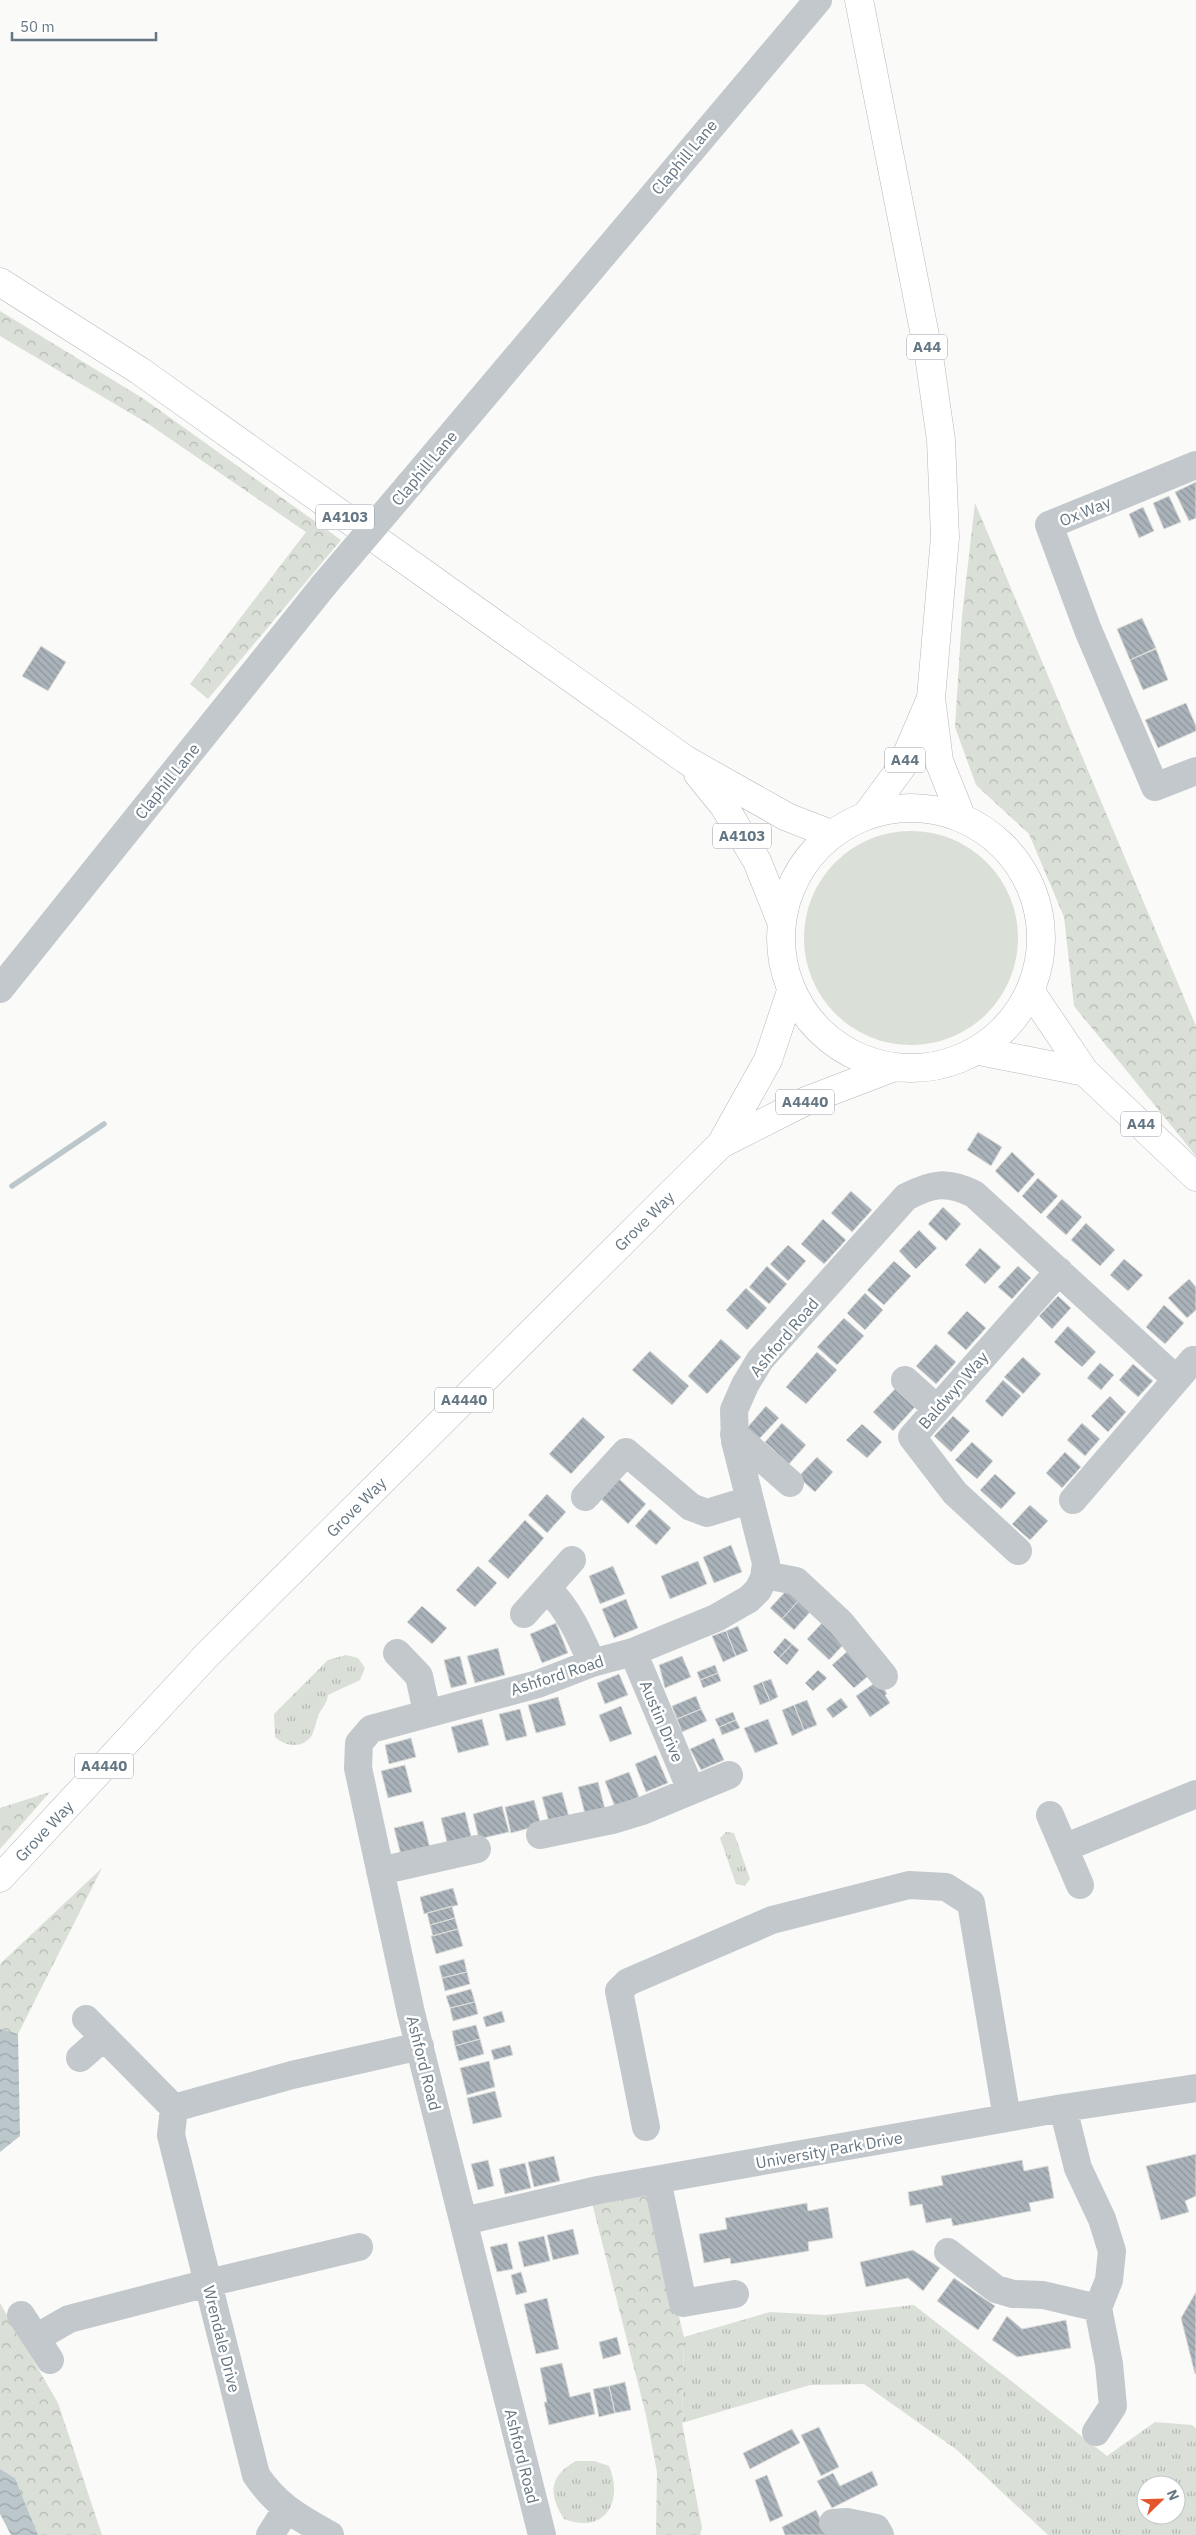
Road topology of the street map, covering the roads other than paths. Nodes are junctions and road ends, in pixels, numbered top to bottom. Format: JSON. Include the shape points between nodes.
{"nodes":[{"id":1,"x":818,"y":0,"type":"edge"},
{"id":2,"x":859,"y":0,"type":"edge"},
{"id":3,"x":0,"y":282,"type":"edge"},
{"id":4,"x":1196,"y":465,"type":"edge"},
{"id":5,"x":931,"y":698,"type":"junction"},
{"id":6,"x":686,"y":760,"type":"junction"},
{"id":7,"x":1196,"y":771,"type":"edge"},
{"id":8,"x":867,"y":814,"type":"junction"},
{"id":9,"x":961,"y":816,"type":"junction"},
{"id":10,"x":831,"y":834,"type":"junction"},
{"id":11,"x":781,"y":921,"type":"junction"},
{"id":12,"x":0,"y":989,"type":"edge"},
{"id":13,"x":791,"y":991,"type":"junction"},
{"id":14,"x":1031,"y":992,"type":"junction"},
{"id":15,"x":979,"y":1051,"type":"junction"},
{"id":16,"x":892,"y":1068,"type":"junction"},
{"id":17,"x":1085,"y":1072,"type":"junction"},
{"id":18,"x":721,"y":1144,"type":"junction"},
{"id":19,"x":1196,"y":1177,"type":"edge"},
{"id":20,"x":1059,"y":1271,"type":"junction"},
{"id":21,"x":905,"y":1380,"type":"dead end"},
{"id":22,"x":936,"y":1408,"type":"junction"},
{"id":23,"x":734,"y":1434,"type":"junction"},
{"id":24,"x":790,"y":1483,"type":"dead end"},
{"id":25,"x":585,"y":1497,"type":"dead end"},
{"id":26,"x":749,"y":1500,"type":"junction"},
{"id":27,"x":1073,"y":1500,"type":"dead end"},
{"id":28,"x":1018,"y":1551,"type":"dead end"},
{"id":29,"x":572,"y":1560,"type":"dead end"},
{"id":30,"x":764,"y":1575,"type":"junction"},
{"id":31,"x":548,"y":1589,"type":"junction"},
{"id":32,"x":524,"y":1614,"type":"dead end"},
{"id":33,"x":633,"y":1652,"type":"junction"},
{"id":34,"x":398,"y":1653,"type":"dead end"},
{"id":35,"x":592,"y":1663,"type":"junction"},
{"id":36,"x":884,"y":1676,"type":"dead end"},
{"id":37,"x":427,"y":1712,"type":"junction"},
{"id":38,"x":730,"y":1775,"type":"dead end"},
{"id":39,"x":691,"y":1790,"type":"junction"},
{"id":40,"x":1196,"y":1794,"type":"edge"},
{"id":41,"x":1050,"y":1815,"type":"dead end"},
{"id":42,"x":540,"y":1835,"type":"dead end"},
{"id":43,"x":1064,"y":1848,"type":"junction"},
{"id":44,"x":477,"y":1849,"type":"dead end"},
{"id":45,"x":380,"y":1871,"type":"junction"},
{"id":46,"x":0,"y":1878,"type":"edge"},
{"id":47,"x":1080,"y":1885,"type":"dead end"},
{"id":48,"x":420,"y":2046,"type":"junction"},
{"id":49,"x":80,"y":2058,"type":"dead end"},
{"id":50,"x":1196,"y":2088,"type":"edge"},
{"id":51,"x":174,"y":2108,"type":"junction"},
{"id":52,"x":1063,"y":2108,"type":"junction"},
{"id":53,"x":1007,"y":2118,"type":"junction"},
{"id":54,"x":648,"y":2127,"type":"dead end"},
{"id":55,"x":657,"y":2180,"type":"junction"},
{"id":56,"x":464,"y":2221,"type":"junction"},
{"id":57,"x":359,"y":2247,"type":"dead end"},
{"id":58,"x":948,"y":2252,"type":"dead end"},
{"id":59,"x":208,"y":2283,"type":"junction"},
{"id":60,"x":735,"y":2294,"type":"dead end"},
{"id":61,"x":1098,"y":2308,"type":"junction"},
{"id":62,"x":21,"y":2315,"type":"dead end"},
{"id":63,"x":1096,"y":2432,"type":"dead end"},
{"id":64,"x":286,"y":2510,"type":"junction"},
{"id":65,"x":833,"y":2524,"type":"dead end"},
{"id":66,"x":270,"y":2535,"type":"edge"},
{"id":67,"x":330,"y":2535,"type":"edge"},
{"id":68,"x":542,"y":2535,"type":"edge"},
{"id":69,"x":880,"y":2535,"type":"edge"}],
"edges":[{"from":1,"to":12,"type":"street","name":"Claphill Lane","bridge":true,"via":[[324,586]]},
{"from":2,"to":5,"type":"main road","number":"A44","via":[[929,356],[941,440],[945,537]]},
{"from":3,"to":6,"type":"main road","number":"A4103","via":[[140,371]]},
{"from":4,"to":7,"type":"street","name":"Ox Way","via":[[1049,525],[1088,630],[1155,787]]},
{"from":5,"to":8,"type":"main road","number":"A44","via":[[902,768]]},
{"from":5,"to":9,"type":"main road","number":"A44","via":[[939,762]]},
{"from":6,"to":10,"type":"main road","number":"A4103","via":[[780,813]]},
{"from":6,"to":11,"type":"main road","number":"A4103","via":[[724,806],[757,860]]},
{"from":8,"to":9,"type":"main road","via":[[906,807],[930,808]]},
{"from":8,"to":10,"type":"main road"},
{"from":9,"to":14,"type":"main road","via":[[996,838],[1013,857],[1023,870],[1039,909],[1042,951]]},
{"from":10,"to":11,"type":"main road","via":[[803,866],[790,888]]},
{"from":11,"to":13,"type":"main road","via":[[782,956]]},
{"from":13,"to":16,"type":"main road","via":[[808,1019],[832,1042],[860,1059]]},
{"from":13,"to":18,"type":"main road","name":"Grove Way","number":"A4440","via":[[768,1060]]},
{"from":14,"to":15,"type":"main road","via":[[1018,1015]]},
{"from":14,"to":17,"type":"main road","number":"A44"},
{"from":15,"to":16,"type":"main road","via":[[937,1067]]},
{"from":15,"to":17,"type":"main road"},
{"from":16,"to":18,"type":"main road","name":"Grove Way","number":"A4440","via":[[808,1100]]},
{"from":17,"to":19,"type":"main road","number":"A44"},
{"from":18,"to":46,"type":"main road","name":"Grove Way","number":"A4440","via":[[207,1656]]},
{"from":20,"to":22,"type":"street","name":"Baldwyn Way"},
{"from":20,"to":23,"type":"street","name":"Ashford Road","via":[[974,1194],[957,1186],[939,1184],[906,1197],[760,1360],[734,1410]]},
{"from":20,"to":27,"type":"street","name":"Ashford Road","via":[[1184,1369]]},
{"from":21,"to":22,"type":"street"},
{"from":22,"to":28,"type":"street","name":"Baldwyn Way","via":[[912,1437],[955,1493]]},
{"from":23,"to":24,"type":"street"},
{"from":23,"to":26,"type":"street","name":"Ashford Road"},
{"from":25,"to":26,"type":"street","via":[[626,1452],[691,1507],[707,1513]]},
{"from":26,"to":30,"type":"street","name":"Ashford Road","via":[[766,1564]]},
{"from":29,"to":31,"type":"street"},
{"from":30,"to":33,"type":"street","name":"Ashford Road","via":[[758,1590],[732,1610]]},
{"from":30,"to":36,"type":"street","via":[[796,1581],[841,1623]]},
{"from":31,"to":32,"type":"street"},
{"from":31,"to":35,"type":"street","via":[[565,1608]]},
{"from":33,"to":35,"type":"street","name":"Ashford Road"},
{"from":33,"to":39,"type":"street","name":"Austin Drive"},
{"from":34,"to":37,"type":"street","via":[[419,1676]]},
{"from":35,"to":37,"type":"street","name":"Ashford Road","via":[[538,1684]]},
{"from":37,"to":45,"type":"street","name":"Ashford Road","via":[[371,1729],[359,1743],[358,1768]]},
{"from":38,"to":39,"type":"street"},
{"from":39,"to":42,"type":"street","via":[[612,1820]]},
{"from":40,"to":43,"type":"street"},
{"from":41,"to":43,"type":"street"},
{"from":43,"to":47,"type":"street"},
{"from":44,"to":45,"type":"street"},
{"from":45,"to":48,"type":"street","name":"Ashford Road"},
{"from":48,"to":51,"type":"street","via":[[292,2075]]},
{"from":48,"to":56,"type":"street","name":"Ashford Road"},
{"from":49,"to":51,"type":"street","via":[[95,2028]]},
{"from":50,"to":52,"type":"street","name":"University Park Drive"},
{"from":51,"to":59,"type":"street","name":"Wrendale Drive","via":[[171,2135]]},
{"from":52,"to":53,"type":"street","name":"University Park Drive"},
{"from":52,"to":61,"type":"street","via":[[1078,2168],[1112,2251],[1109,2280]]},
{"from":53,"to":54,"type":"street","via":[[971,1903],[946,1887],[909,1885],[772,1920],[628,1982],[619,1991]]},
{"from":53,"to":55,"type":"street","name":"University Park Drive"},
{"from":55,"to":56,"type":"street","name":"University Park Drive"},
{"from":55,"to":60,"type":"street","via":[[683,2303]]},
{"from":56,"to":68,"type":"street","name":"Ashford Road"},
{"from":57,"to":59,"type":"street"},
{"from":58,"to":61,"type":"street","via":[[996,2289],[1013,2294],[1043,2295]]},
{"from":59,"to":62,"type":"street","via":[[69,2319],[43,2349]]},
{"from":59,"to":64,"type":"street","name":"Wrendale Drive","via":[[256,2475]]},
{"from":61,"to":63,"type":"street","via":[[1113,2406]]},
{"from":64,"to":66,"type":"street"},
{"from":64,"to":67,"type":"street","name":"Wrendale Drive"},
{"from":65,"to":69,"type":"street","via":[[847,2522],[876,2528]]}]}
